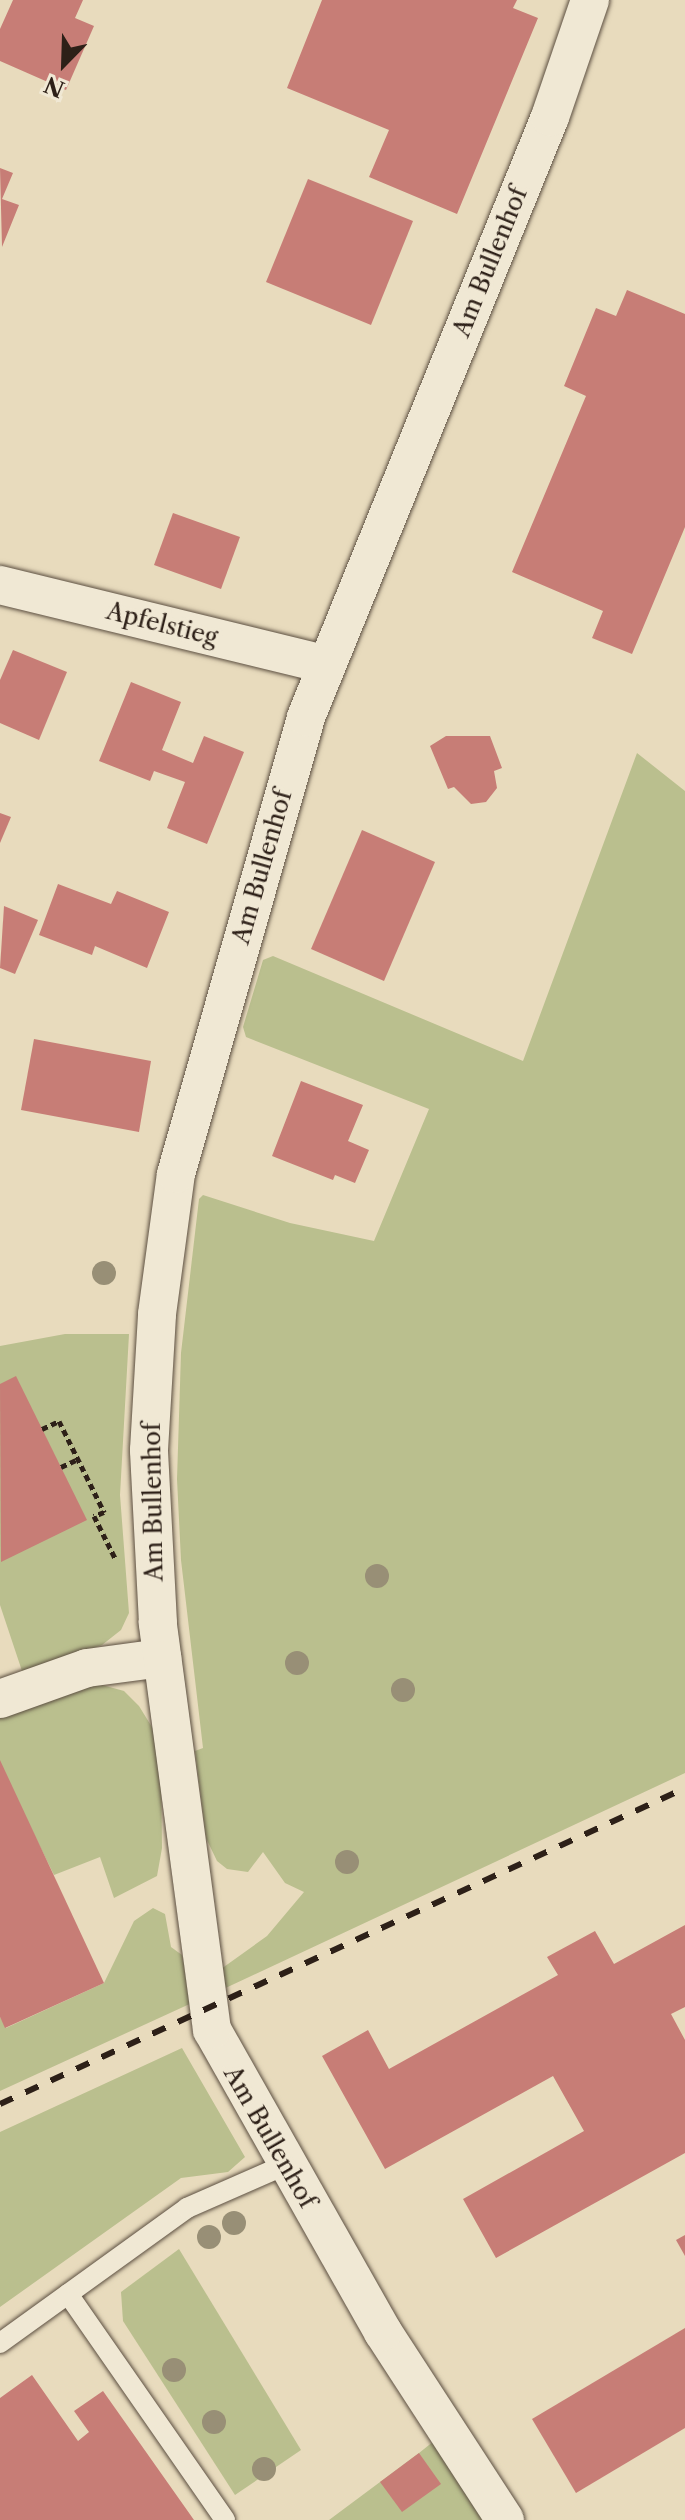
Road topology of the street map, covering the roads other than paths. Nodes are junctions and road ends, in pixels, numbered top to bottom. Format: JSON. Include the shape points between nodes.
{"nodes":[{"id":1,"x":590,"y":0,"type":"edge"},
{"id":2,"x":616,"y":0,"type":"edge"},
{"id":3,"x":550,"y":117,"type":"junction"},
{"id":4,"x":0,"y":585,"type":"edge"},
{"id":5,"x":324,"y":664,"type":"junction"},
{"id":6,"x":162,"y":1658,"type":"junction"},
{"id":7,"x":0,"y":1699,"type":"edge"},
{"id":8,"x":285,"y":2165,"type":"junction"},
{"id":9,"x":68,"y":2294,"type":"junction"},
{"id":10,"x":0,"y":2343,"type":"edge"},
{"id":11,"x":225,"y":2520,"type":"edge"},
{"id":12,"x":505,"y":2520,"type":"edge"}],
"edges":[{"from":1,"to":3,"type":"street","name":"Am Bullenhof"},
{"from":2,"to":3,"type":"street","name":"Am Bullenhof"},
{"from":3,"to":5,"type":"street","name":"Am Bullenhof"},
{"from":4,"to":5,"type":"street","name":"Apfelstieg"},
{"from":5,"to":6,"type":"street","name":"Am Bullenhof","via":[[193,1104],[170,1209],[149,1450]]},
{"from":6,"to":7,"type":"street","via":[[87,1668]]},
{"from":6,"to":8,"type":"street","name":"Am Bullenhof","via":[[206,2008],[228,2066]]},
{"from":8,"to":9,"type":"lane","via":[[187,2208]]},
{"from":8,"to":12,"type":"street","name":"Am Bullenhof","via":[[416,2386]]},
{"from":9,"to":10,"type":"lane"},
{"from":9,"to":11,"type":"lane"}]}
